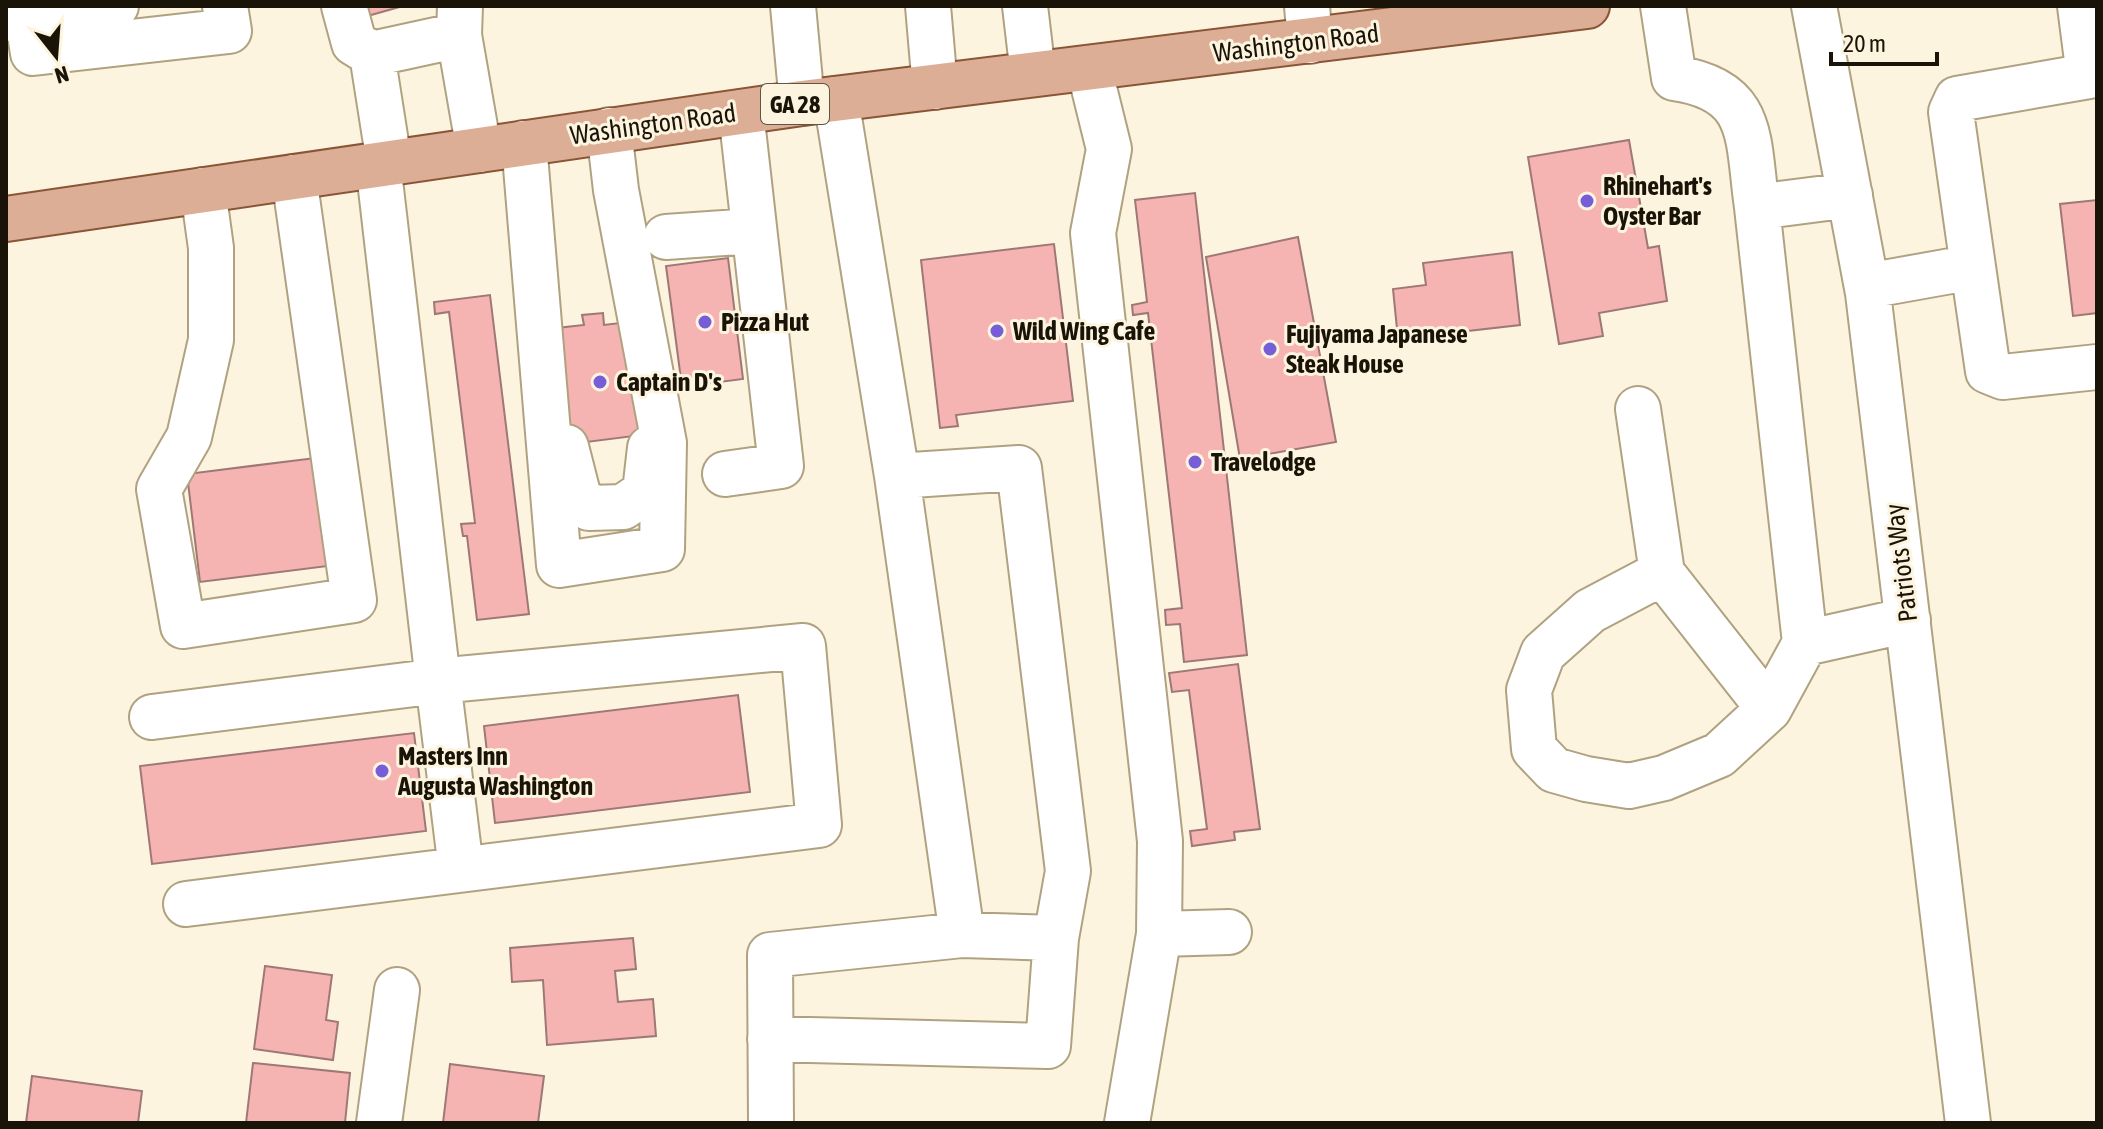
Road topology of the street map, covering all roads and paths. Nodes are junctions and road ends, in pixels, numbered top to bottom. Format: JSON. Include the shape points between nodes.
{"nodes":[{"id":1,"x":116,"y":6,"type":"edge"},
{"id":2,"x":225,"y":6,"type":"edge"},
{"id":3,"x":344,"y":6,"type":"edge"},
{"id":4,"x":793,"y":6,"type":"edge"},
{"id":5,"x":928,"y":6,"type":"edge"},
{"id":6,"x":1025,"y":6,"type":"edge"},
{"id":7,"x":1587,"y":6,"type":"edge"},
{"id":8,"x":1663,"y":6,"type":"edge"},
{"id":9,"x":1814,"y":6,"type":"edge"},
{"id":10,"x":2080,"y":6,"type":"edge"},
{"id":11,"x":1542,"y":9,"type":"edge"},
{"id":12,"x":19,"y":13,"type":"edge"},
{"id":13,"x":460,"y":20,"type":"edge"},
{"id":14,"x":1308,"y":23,"type":"edge"},
{"id":15,"x":372,"y":54,"type":"junction"},
{"id":16,"x":1089,"y":68,"type":"junction"},
{"id":17,"x":1033,"y":74,"type":"junction"},
{"id":18,"x":2093,"y":76,"type":"edge"},
{"id":19,"x":935,"y":87,"type":"junction"},
{"id":20,"x":819,"y":101,"type":"junction"},
{"id":21,"x":741,"y":112,"type":"junction"},
{"id":22,"x":609,"y":130,"type":"junction"},
{"id":23,"x":524,"y":143,"type":"junction"},
{"id":24,"x":479,"y":150,"type":"junction"},
{"id":25,"x":384,"y":163,"type":"junction"},
{"id":26,"x":294,"y":177,"type":"junction"},
{"id":27,"x":203,"y":190,"type":"junction"},
{"id":28,"x":1850,"y":195,"type":"junction"},
{"id":29,"x":1757,"y":207,"type":"junction"},
{"id":30,"x":7,"y":213,"type":"edge"},
{"id":31,"x":753,"y":231,"type":"junction"},
{"id":32,"x":666,"y":237,"type":"dead end"},
{"id":33,"x":1973,"y":267,"type":"junction"},
{"id":34,"x":1867,"y":286,"type":"junction"},
{"id":35,"x":542,"y":348,"type":"junction"},
{"id":36,"x":648,"y":356,"type":"junction"},
{"id":37,"x":2097,"y":367,"type":"edge"},
{"id":38,"x":1638,"y":409,"type":"dead end"},
{"id":39,"x":725,"y":474,"type":"dead end"},
{"id":40,"x":897,"y":476,"type":"junction"},
{"id":41,"x":1662,"y":573,"type":"junction"},
{"id":42,"x":1908,"y":620,"type":"junction"},
{"id":43,"x":1805,"y":643,"type":"junction"},
{"id":44,"x":438,"y":681,"type":"junction"},
{"id":45,"x":1769,"y":709,"type":"junction"},
{"id":46,"x":152,"y":717,"type":"dead end"},
{"id":47,"x":461,"y":869,"type":"junction"},
{"id":48,"x":186,"y":904,"type":"dead end"},
{"id":49,"x":1229,"y":932,"type":"dead end"},
{"id":50,"x":1159,"y":934,"type":"junction"},
{"id":51,"x":962,"y":935,"type":"junction"},
{"id":52,"x":1056,"y":938,"type":"junction"},
{"id":53,"x":397,"y":990,"type":"dead end"},
{"id":54,"x":770,"y":1039,"type":"junction"},
{"id":55,"x":379,"y":1123,"type":"edge"},
{"id":56,"x":771,"y":1123,"type":"edge"},
{"id":57,"x":1127,"y":1123,"type":"edge"},
{"id":58,"x":1967,"y":1123,"type":"edge"}],
"edges":[{"from":1,"to":12,"type":"street"},
{"from":2,"to":12,"type":"street","via":[[229,31],[33,53]]},
{"from":3,"to":15,"type":"street","via":[[354,43]]},
{"from":4,"to":20,"type":"street"},
{"from":5,"to":19,"type":"street"},
{"from":6,"to":17,"type":"street"},
{"from":7,"to":11,"type":"main road","name":"Washington Road","number":"GA 28"},
{"from":8,"to":29,"type":"street","via":[[1674,78],[1701,82],[1727,96],[1745,122]]},
{"from":9,"to":28,"type":"street","name":"Patriots Way"},
{"from":10,"to":18,"type":"street"},
{"from":11,"to":14,"type":"main road","name":"Washington Road","number":"GA 28"},
{"from":13,"to":15,"type":"street"},
{"from":13,"to":24,"type":"street"},
{"from":14,"to":16,"type":"main road","name":"Washington Road","number":"GA 28"},
{"from":15,"to":25,"type":"street"},
{"from":16,"to":17,"type":"main road","name":"Washington Road","number":"GA 28"},
{"from":16,"to":50,"type":"street","via":[[1109,149],[1093,233],[1160,841]]},
{"from":17,"to":19,"type":"main road","name":"Washington Road","number":"GA 28"},
{"from":18,"to":33,"type":"street","via":[[1957,99],[1951,112]]},
{"from":19,"to":20,"type":"main road","name":"Washington Road","number":"GA 28"},
{"from":20,"to":21,"type":"main road","name":"Washington Road","number":"GA 28"},
{"from":20,"to":40,"type":"street"},
{"from":21,"to":22,"type":"main road","name":"Washington Road","number":"GA 28"},
{"from":21,"to":31,"type":"street"},
{"from":22,"to":23,"type":"main road","name":"Washington Road","number":"GA 28"},
{"from":22,"to":36,"type":"street"},
{"from":23,"to":24,"type":"main road","name":"Washington Road","number":"GA 28"},
{"from":23,"to":35,"type":"street"},
{"from":24,"to":25,"type":"main road","name":"Washington Road","number":"GA 28"},
{"from":25,"to":26,"type":"main road","name":"Washington Road","number":"GA 28"},
{"from":25,"to":44,"type":"street"},
{"from":26,"to":27,"type":"main road","name":"Washington Road","number":"GA 28"},
{"from":26,"to":27,"type":"street","via":[[354,600],[183,626],[159,489],[189,437],[211,340],[211,248]]},
{"from":27,"to":30,"type":"main road","name":"Washington Road","number":"GA 28"},
{"from":28,"to":29,"type":"street"},
{"from":28,"to":34,"type":"street","name":"Patriots Way"},
{"from":29,"to":43,"type":"street"},
{"from":31,"to":32,"type":"street"},
{"from":31,"to":39,"type":"street","via":[[781,466]]},
{"from":33,"to":34,"type":"street"},
{"from":33,"to":37,"type":"street","via":[[1988,371],[2003,377]]},
{"from":34,"to":42,"type":"street","name":"Patriots Way"},
{"from":35,"to":36,"type":"street","via":[[578,494],[589,508],[623,507],[645,492],[650,446],[643,379]]},
{"from":35,"to":36,"type":"street","via":[[559,565],[662,549],[664,443]]},
{"from":38,"to":41,"type":"street"},
{"from":40,"to":51,"type":"street"},
{"from":40,"to":52,"type":"street","via":[[1019,468],[1068,871]]},
{"from":41,"to":45,"type":"street"},
{"from":41,"to":45,"type":"street","via":[[1590,611],[1543,653],[1529,690],[1534,749],[1554,770],[1629,786],[1719,755]]},
{"from":42,"to":43,"type":"street"},
{"from":42,"to":58,"type":"street","name":"Patriots Way"},
{"from":43,"to":45,"type":"street"},
{"from":44,"to":46,"type":"street"},
{"from":44,"to":47,"type":"street"},
{"from":44,"to":47,"type":"street","via":[[803,646],[819,825]]},
{"from":47,"to":48,"type":"street"},
{"from":49,"to":50,"type":"street"},
{"from":50,"to":57,"type":"street"},
{"from":51,"to":52,"type":"street"},
{"from":51,"to":54,"type":"street","via":[[770,955]]},
{"from":52,"to":54,"type":"street","via":[[1048,1046]]},
{"from":53,"to":55,"type":"street"},
{"from":54,"to":56,"type":"street"}]}
